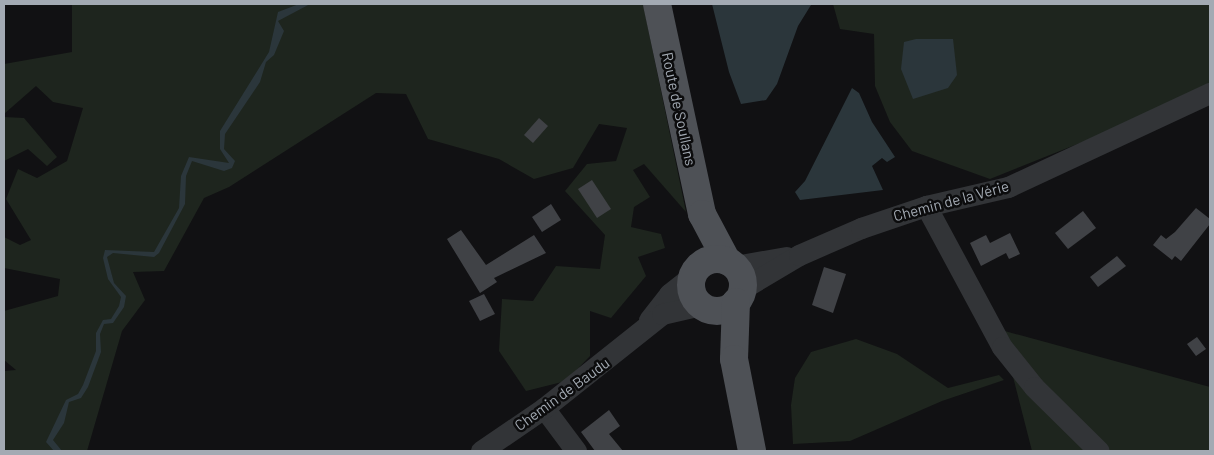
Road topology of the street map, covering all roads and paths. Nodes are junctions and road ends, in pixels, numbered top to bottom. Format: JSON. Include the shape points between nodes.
{"nodes":[{"id":1,"x":657,"y":4,"type":"edge"},
{"id":2,"x":1210,"y":93,"type":"edge"},
{"id":3,"x":926,"y":206,"type":"junction"},
{"id":4,"x":702,"y":214,"type":"junction"},
{"id":5,"x":694,"y":272,"type":"junction"},
{"id":6,"x":735,"y":280,"type":"junction"},
{"id":7,"x":703,"y":307,"type":"junction"},
{"id":8,"x":640,"y":332,"type":"junction"},
{"id":9,"x":734,"y":359,"type":"junction"},
{"id":10,"x":544,"y":408,"type":"junction"},
{"id":11,"x":481,"y":451,"type":"edge"},
{"id":12,"x":576,"y":451,"type":"edge"},
{"id":13,"x":752,"y":451,"type":"edge"},
{"id":14,"x":1099,"y":451,"type":"edge"}],
"edges":[{"from":1,"to":4,"type":"main road","name":"Route de Soullans"},
{"from":2,"to":3,"type":"street","name":"Chemin de la Vérie","via":[[1008,187]]},
{"from":3,"to":6,"type":"street","name":"Chemin de la Vérie","via":[[861,228]]},
{"from":3,"to":14,"type":"street","via":[[1002,347],[1034,386]]},
{"from":4,"to":5,"type":"main road","name":"Route de Soullans"},
{"from":4,"to":6,"type":"main road","name":"Route de Soullans"},
{"from":5,"to":6,"type":"main road","via":[[710,260]]},
{"from":5,"to":7,"type":"main road","via":[[692,292]]},
{"from":5,"to":8,"type":"street","name":"Chemin de Baudu","via":[[669,294]]},
{"from":6,"to":7,"type":"main road","via":[[721,310]]},
{"from":6,"to":9,"type":"main road"},
{"from":7,"to":8,"type":"street","name":"Chemin de Baudu","via":[[662,314]]},
{"from":7,"to":9,"type":"main road"},
{"from":8,"to":10,"type":"street","name":"Chemin de Baudu"},
{"from":9,"to":13,"type":"main road"},
{"from":10,"to":11,"type":"street","name":"Chemin de Baudu"},
{"from":10,"to":12,"type":"street"}]}
